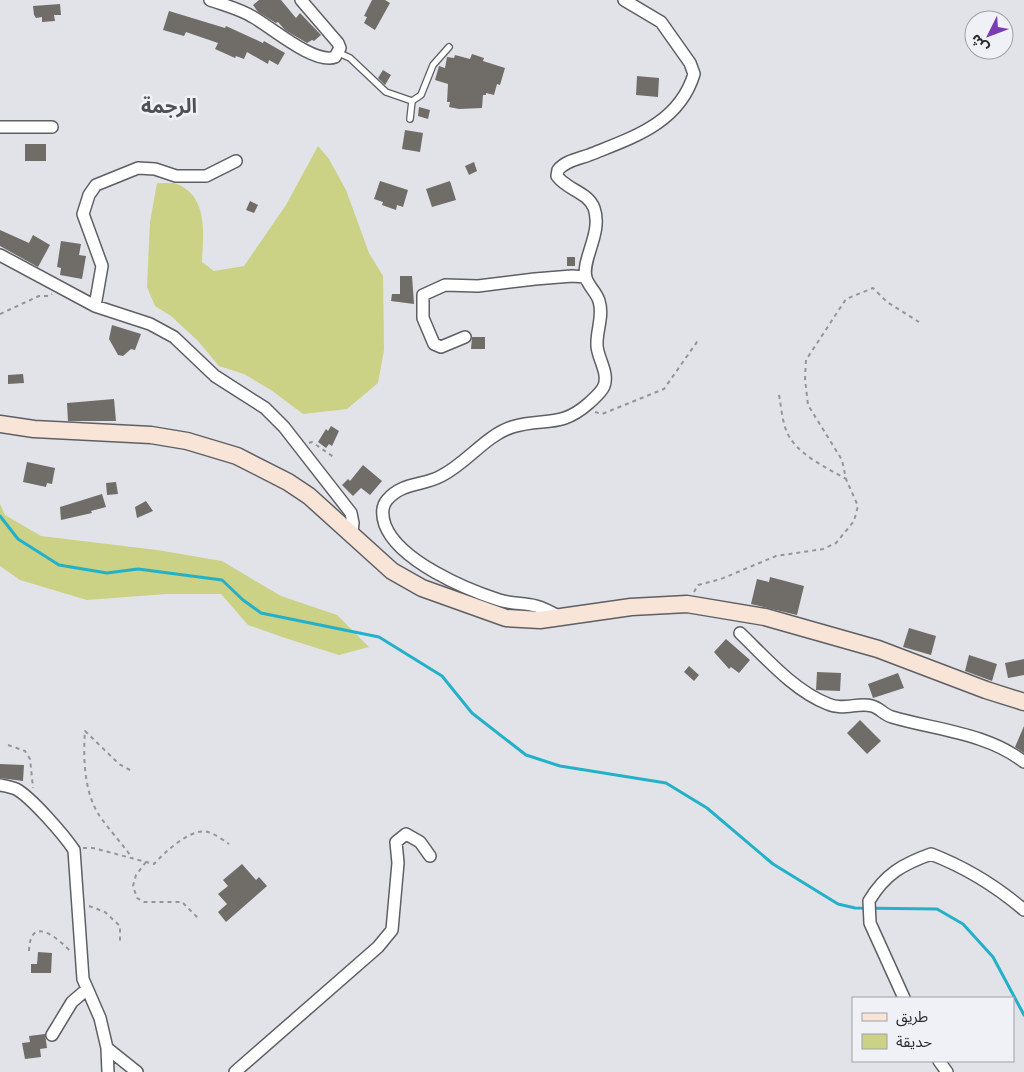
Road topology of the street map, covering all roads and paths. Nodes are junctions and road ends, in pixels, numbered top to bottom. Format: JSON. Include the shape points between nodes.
{"nodes":[{"id":1,"x":210,"y":0,"type":"edge"},
{"id":2,"x":301,"y":0,"type":"edge"},
{"id":3,"x":624,"y":0,"type":"edge"},
{"id":4,"x":449,"y":47,"type":"dead end"},
{"id":5,"x":339,"y":53,"type":"junction"},
{"id":6,"x":412,"y":101,"type":"junction"},
{"id":7,"x":410,"y":119,"type":"dead end"},
{"id":8,"x":0,"y":127,"type":"edge"},
{"id":9,"x":52,"y":127,"type":"dead end"},
{"id":10,"x":236,"y":161,"type":"dead end"},
{"id":11,"x":0,"y":255,"type":"edge"},
{"id":12,"x":586,"y":277,"type":"junction"},
{"id":13,"x":57,"y":286,"type":"junction"},
{"id":14,"x":95,"y":306,"type":"junction"},
{"id":15,"x":0,"y":314,"type":"edge"},
{"id":16,"x":919,"y":322,"type":"dead end"},
{"id":17,"x":465,"y":337,"type":"dead end"},
{"id":18,"x":699,"y":339,"type":"dead end"},
{"id":19,"x":779,"y":395,"type":"dead end"},
{"id":20,"x":586,"y":406,"type":"junction"},
{"id":21,"x":0,"y":424,"type":"edge"},
{"id":22,"x":300,"y":448,"type":"junction"},
{"id":23,"x":335,"y":458,"type":"dead end"},
{"id":24,"x":846,"y":479,"type":"junction"},
{"id":25,"x":352,"y":532,"type":"junction"},
{"id":26,"x":687,"y":604,"type":"junction"},
{"id":27,"x":560,"y":617,"type":"junction"},
{"id":28,"x":740,"y":632,"type":"dead end"},
{"id":29,"x":1024,"y":702,"type":"edge"},
{"id":30,"x":8,"y":745,"type":"dead end"},
{"id":31,"x":1024,"y":762,"type":"edge"},
{"id":32,"x":130,"y":770,"type":"dead end"},
{"id":33,"x":0,"y":785,"type":"edge"},
{"id":34,"x":27,"y":798,"type":"junction"},
{"id":35,"x":229,"y":844,"type":"dead end"},
{"id":36,"x":74,"y":850,"type":"junction"},
{"id":37,"x":430,"y":856,"type":"dead end"},
{"id":38,"x":132,"y":858,"type":"junction"},
{"id":39,"x":146,"y":862,"type":"junction"},
{"id":40,"x":1024,"y":910,"type":"edge"},
{"id":41,"x":78,"y":911,"type":"junction"},
{"id":42,"x":199,"y":919,"type":"dead end"},
{"id":43,"x":120,"y":942,"type":"dead end"},
{"id":44,"x":30,"y":951,"type":"dead end"},
{"id":45,"x":81,"y":963,"type":"junction"},
{"id":46,"x":86,"y":990,"type":"junction"},
{"id":47,"x":904,"y":997,"type":"edge"},
{"id":48,"x":52,"y":1035,"type":"dead end"},
{"id":49,"x":107,"y":1048,"type":"junction"},
{"id":50,"x":108,"y":1072,"type":"edge"},
{"id":51,"x":137,"y":1072,"type":"edge"},
{"id":52,"x":234,"y":1072,"type":"edge"}],
"edges":[{"from":1,"to":5,"type":"street","via":[[253,17],[316,55],[331,59]]},
{"from":2,"to":5,"type":"street","via":[[333,36],[340,48]]},
{"from":3,"to":12,"type":"street","via":[[661,22],[690,63],[694,74],[675,108],[653,128],[569,162],[558,170],[560,181],[580,193],[594,208],[596,225]]},
{"from":4,"to":6,"type":"lane","via":[[433,65],[421,95]]},
{"from":5,"to":6,"type":"lane","via":[[350,58],[386,92]]},
{"from":6,"to":7,"type":"lane"},
{"from":8,"to":9,"type":"street"},
{"from":10,"to":14,"type":"street","via":[[206,176],[176,176],[155,169],[138,168],[96,185],[83,214],[102,266]]},
{"from":11,"to":13,"type":"street"},
{"from":12,"to":17,"type":"street","via":[[478,286],[445,285],[423,295],[423,318],[434,344],[441,347]]},
{"from":12,"to":20,"type":"street","via":[[599,302],[601,316],[597,347],[605,373],[601,392]]},
{"from":13,"to":14,"type":"street"},
{"from":13,"to":15,"type":"path","via":[[50,296],[39,296]]},
{"from":14,"to":22,"type":"street","via":[[150,324],[174,337],[214,376],[265,408]]},
{"from":16,"to":24,"type":"path","via":[[887,302],[873,288],[846,299],[806,360],[808,406],[842,460]]},
{"from":18,"to":20,"type":"path","via":[[664,389],[602,414]]},
{"from":19,"to":24,"type":"path","via":[[786,431],[798,447]]},
{"from":20,"to":27,"type":"street","via":[[562,420],[531,423],[496,434],[445,474],[399,490],[388,499],[382,512],[387,530],[395,541],[441,575],[483,595],[536,606]]},
{"from":21,"to":25,"type":"main road","via":[[34,429],[151,435],[215,448],[288,482]]},
{"from":22,"to":23,"type":"path","via":[[312,442]]},
{"from":22,"to":25,"type":"street","via":[[352,513]]},
{"from":24,"to":26,"type":"path","via":[[858,506],[854,521],[836,543],[823,549],[776,556],[698,585]]},
{"from":25,"to":27,"type":"main road","via":[[392,571],[422,588],[506,618],[540,620]]},
{"from":26,"to":27,"type":"main road","via":[[631,607]]},
{"from":26,"to":29,"type":"main road","via":[[765,618],[878,648]]},
{"from":28,"to":31,"type":"street","via":[[797,685],[826,704],[837,708],[871,706],[889,717],[990,742]]},
{"from":30,"to":34,"type":"path","via":[[25,751],[30,759],[34,786]]},
{"from":32,"to":38,"type":"path","via":[[119,764],[85,731],[88,784],[94,804]]},
{"from":33,"to":34,"type":"street","via":[[16,789]]},
{"from":34,"to":36,"type":"street"},
{"from":35,"to":39,"type":"path","via":[[202,832],[187,836],[163,853],[154,864]]},
{"from":36,"to":38,"type":"path","via":[[93,848]]},
{"from":36,"to":41,"type":"street"},
{"from":37,"to":52,"type":"street","via":[[420,842],[406,834],[396,842],[398,863],[392,930],[378,947]]},
{"from":38,"to":39,"type":"path"},
{"from":39,"to":42,"type":"path","via":[[136,875],[133,886],[137,898],[144,902],[182,902]]},
{"from":40,"to":47,"type":"street","via":[[998,887],[932,854],[905,863],[882,883],[869,901],[870,924]]},
{"from":41,"to":43,"type":"path","via":[[90,906],[106,912],[120,926]]},
{"from":41,"to":45,"type":"street"},
{"from":44,"to":45,"type":"path","via":[[30,939],[39,931],[59,938]]},
{"from":45,"to":46,"type":"street"},
{"from":46,"to":48,"type":"street","via":[[72,1002]]},
{"from":46,"to":49,"type":"street","via":[[100,1018]]},
{"from":49,"to":50,"type":"street"},
{"from":49,"to":51,"type":"street"}]}
